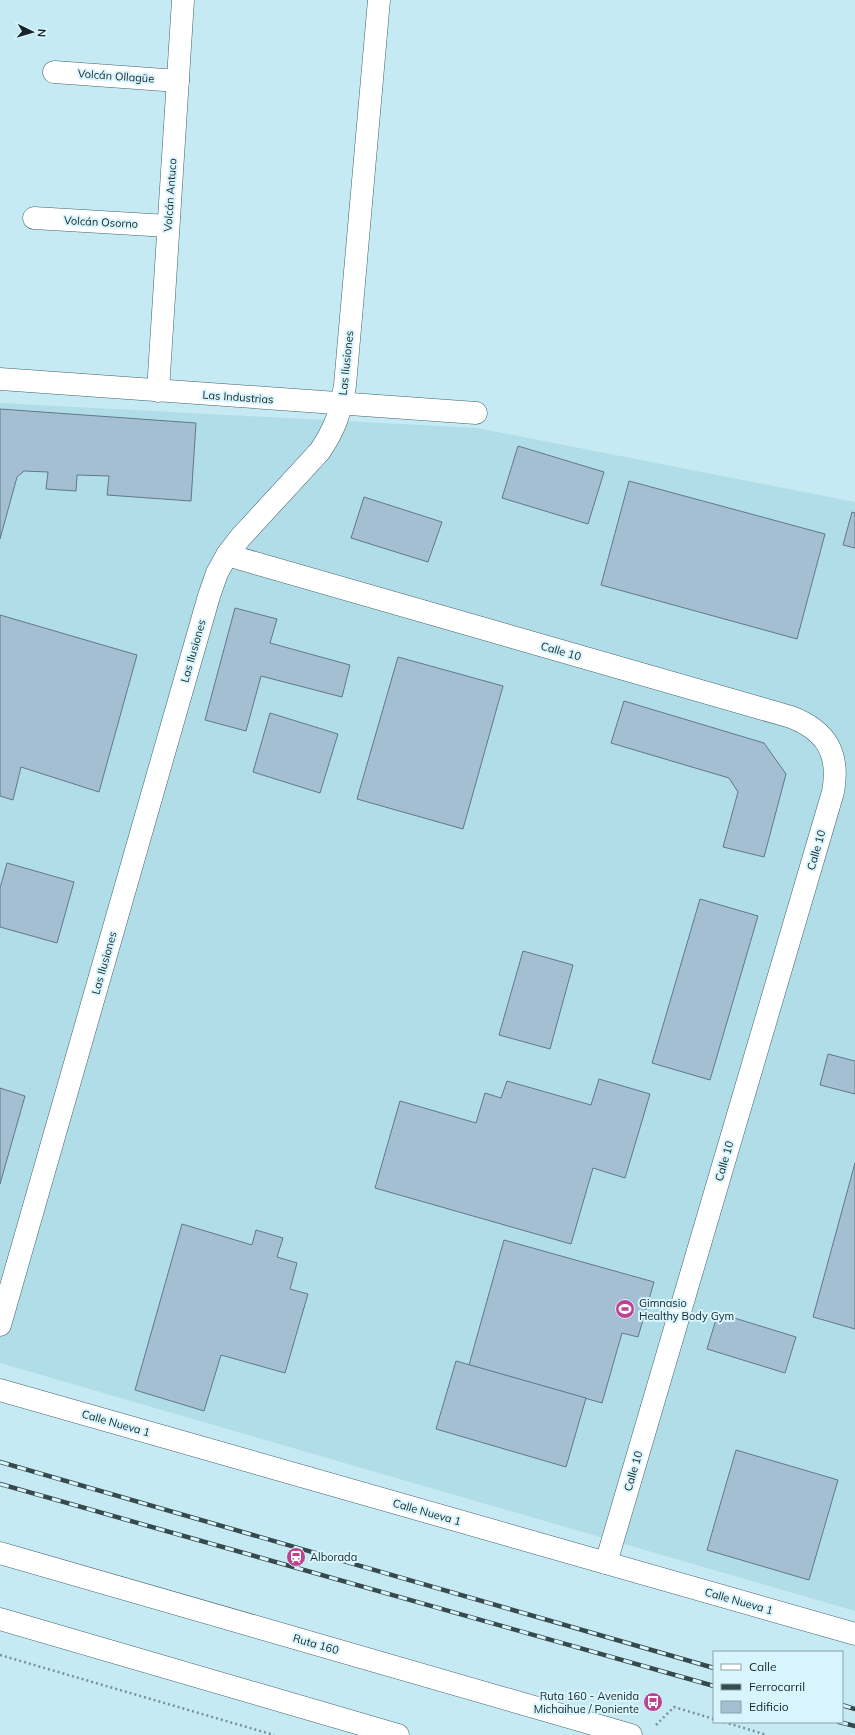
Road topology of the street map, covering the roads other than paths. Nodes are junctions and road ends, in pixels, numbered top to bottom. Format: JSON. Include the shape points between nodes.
{"nodes":[{"id":1,"x":183,"y":0,"type":"edge"},
{"id":2,"x":379,"y":0,"type":"edge"},
{"id":3,"x":54,"y":72,"type":"dead end"},
{"id":4,"x":178,"y":81,"type":"junction"},
{"id":5,"x":34,"y":218,"type":"dead end"},
{"id":6,"x":168,"y":226,"type":"junction"},
{"id":7,"x":0,"y":379,"type":"edge"},
{"id":8,"x":158,"y":391,"type":"junction"},
{"id":9,"x":341,"y":405,"type":"junction"},
{"id":10,"x":476,"y":413,"type":"dead end"},
{"id":11,"x":227,"y":555,"type":"junction"},
{"id":12,"x":0,"y":1325,"type":"edge"},
{"id":13,"x":0,"y":1390,"type":"edge"},
{"id":14,"x":0,"y":1553,"type":"edge"},
{"id":15,"x":606,"y":1563,"type":"junction"},
{"id":16,"x":0,"y":1620,"type":"edge"},
{"id":17,"x":855,"y":1634,"type":"edge"},
{"id":18,"x":641,"y":1732,"type":"edge"},
{"id":19,"x":398,"y":1735,"type":"edge"}],
"edges":[{"from":1,"to":4,"type":"main road","name":"Volcán Antuco"},
{"from":2,"to":9,"type":"main road","name":"Las Ilusiones"},
{"from":3,"to":4,"type":"main road","name":"Volcán Ollagüe"},
{"from":4,"to":6,"type":"main road","name":"Volcán Antuco"},
{"from":5,"to":6,"type":"main road","name":"Volcán Osorno"},
{"from":6,"to":8,"type":"main road","name":"Volcán Antuco"},
{"from":7,"to":8,"type":"main road","name":"Las Industrias"},
{"from":8,"to":9,"type":"main road","name":"Las Industrias"},
{"from":9,"to":10,"type":"main road","name":"Las Industrias"},
{"from":9,"to":11,"type":"main road","name":"Las Ilusiones","via":[[337,421],[320,451]]},
{"from":11,"to":12,"type":"main road","name":"Las Ilusiones","via":[[209,596]]},
{"from":11,"to":15,"type":"main road","name":"Calle 10","via":[[791,717],[819,732],[834,760],[836,776],[833,792]]},
{"from":13,"to":15,"type":"main road","name":"Calle Nueva 1"},
{"from":14,"to":18,"type":"main road","name":"Ruta 160"},
{"from":15,"to":17,"type":"main road","name":"Calle Nueva 1"},
{"from":16,"to":19,"type":"main road"}]}
